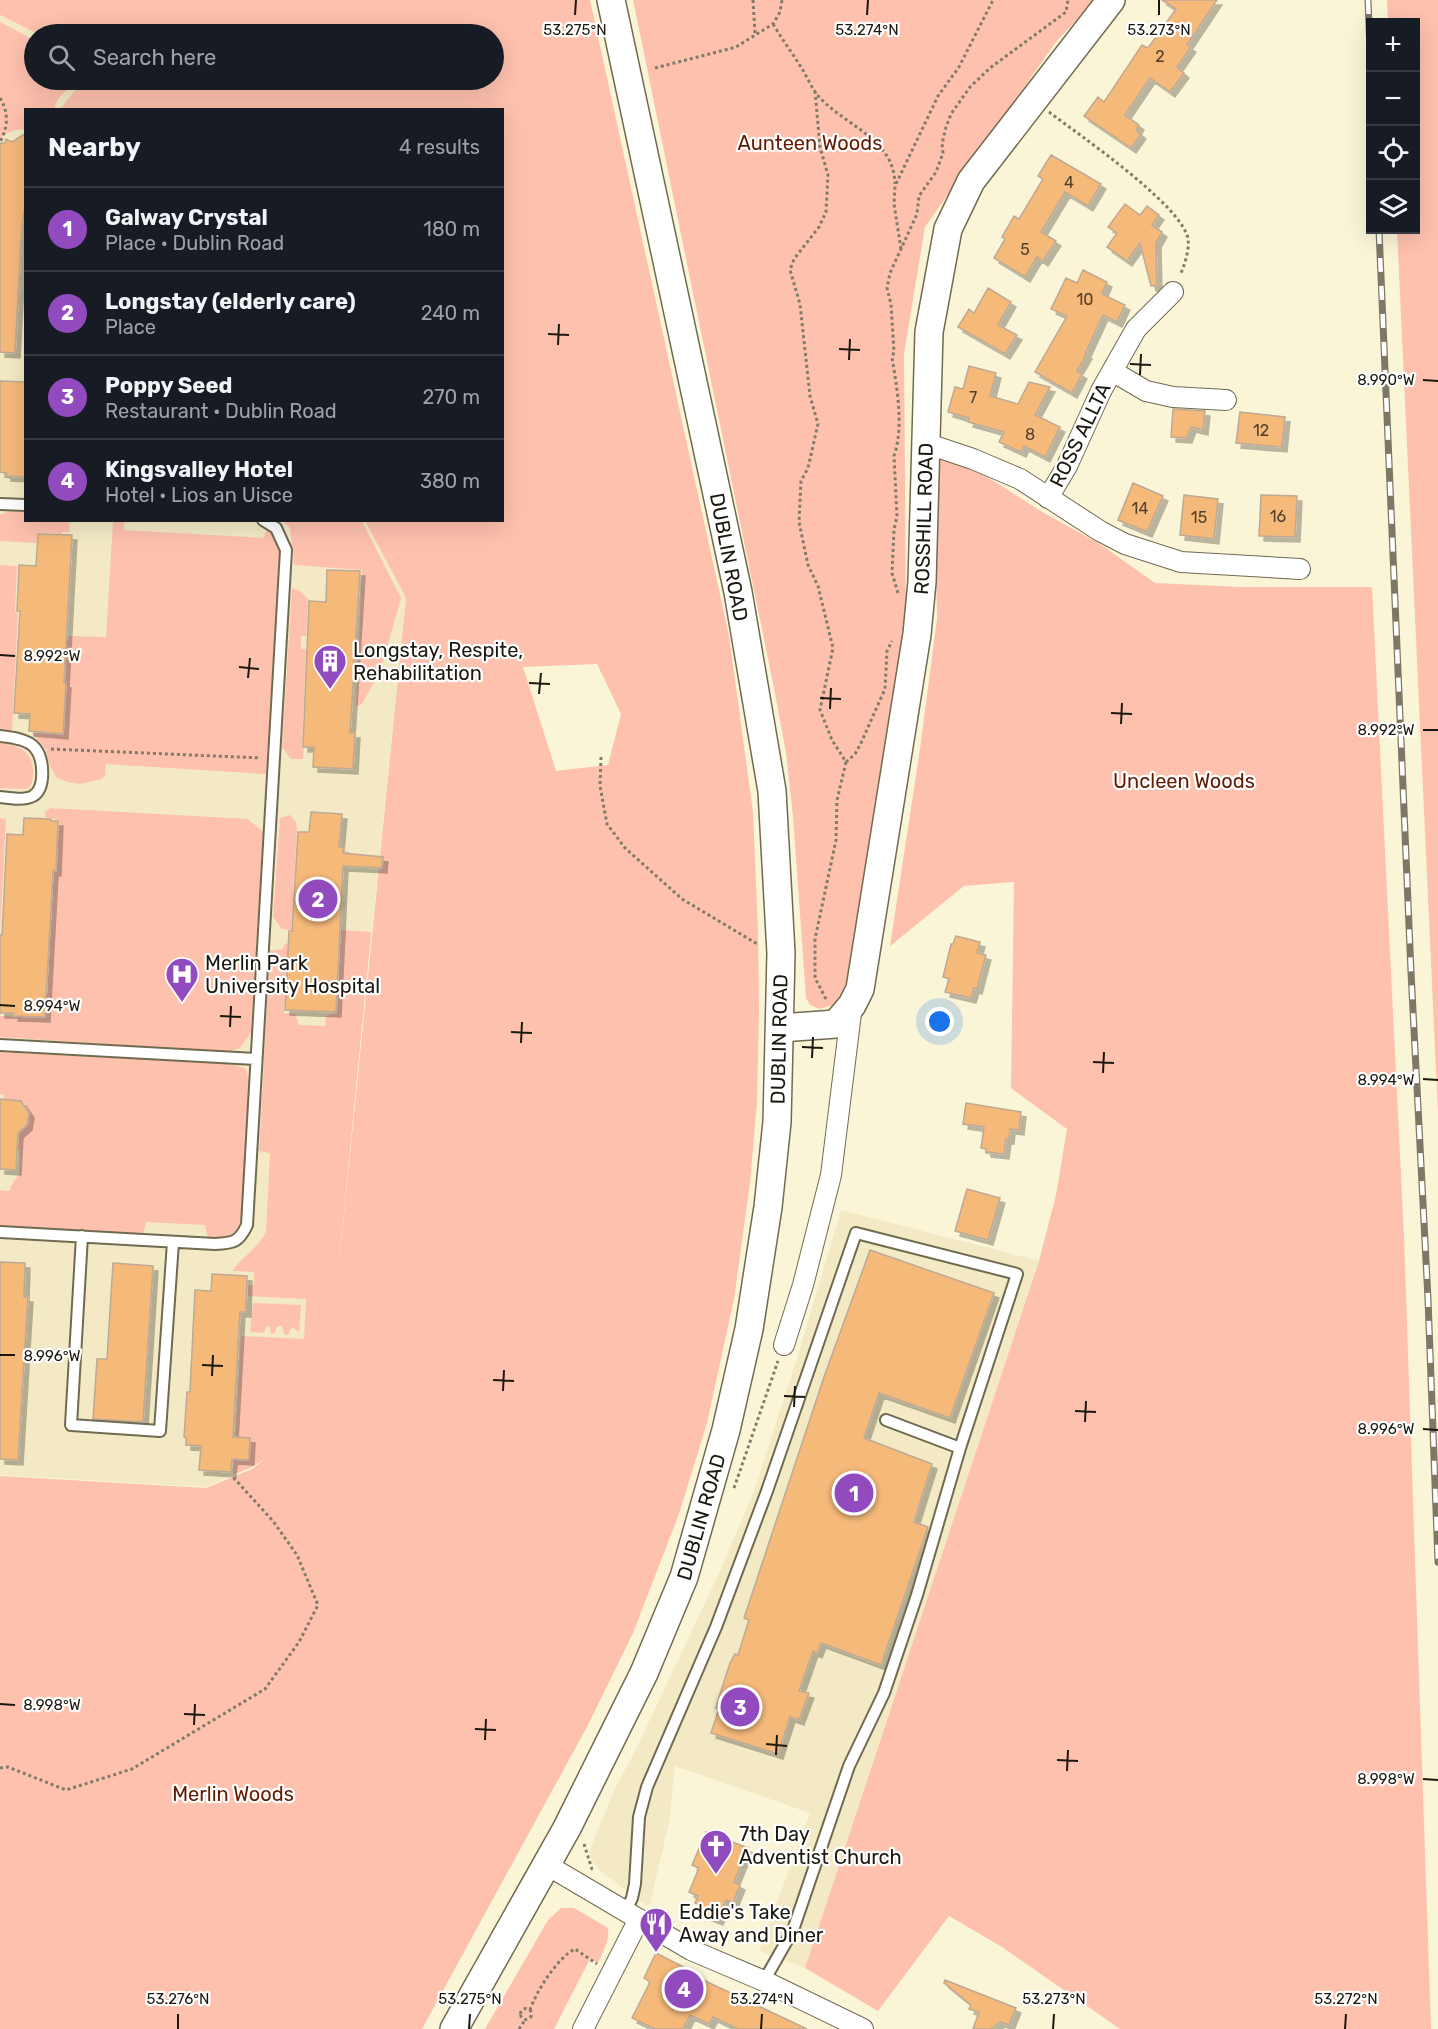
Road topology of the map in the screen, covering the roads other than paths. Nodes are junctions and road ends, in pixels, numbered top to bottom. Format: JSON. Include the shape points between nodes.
{"nodes":[{"id":1,"x":611,"y":0,"type":"edge"},
{"id":2,"x":1111,"y":0,"type":"edge"},
{"id":3,"x":1173,"y":292,"type":"road end"},
{"id":4,"x":1112,"y":372,"type":"junction"},
{"id":5,"x":1226,"y":400,"type":"dead end"},
{"id":6,"x":925,"y":443,"type":"junction"},
{"id":7,"x":1048,"y":498,"type":"junction"},
{"id":8,"x":0,"y":504,"type":"edge"},
{"id":9,"x":24,"y":505,"type":"edge"},
{"id":10,"x":266,"y":522,"type":"edge"},
{"id":11,"x":1300,"y":568,"type":"dead end"},
{"id":12,"x":0,"y":736,"type":"edge"},
{"id":13,"x":0,"y":797,"type":"edge"},
{"id":14,"x":847,"y":1012,"type":"junction"},
{"id":15,"x":780,"y":1028,"type":"junction"},
{"id":16,"x":0,"y":1045,"type":"edge"},
{"id":17,"x":256,"y":1059,"type":"junction"},
{"id":18,"x":0,"y":1232,"type":"edge"},
{"id":19,"x":82,"y":1236,"type":"junction"},
{"id":20,"x":173,"y":1242,"type":"junction"},
{"id":21,"x":784,"y":1345,"type":"dead end"},
{"id":22,"x":886,"y":1420,"type":"dead end"},
{"id":23,"x":960,"y":1448,"type":"junction"},
{"id":24,"x":547,"y":1865,"type":"junction"},
{"id":25,"x":633,"y":1915,"type":"junction"},
{"id":26,"x":764,"y":1981,"type":"junction"},
{"id":27,"x":589,"y":2027,"type":"edge"},
{"id":28,"x":454,"y":2029,"type":"edge"},
{"id":29,"x":863,"y":2029,"type":"edge"}],
"edges":[{"from":1,"to":15,"type":"main road","name":"DUBLIN ROAD","via":[[740,604],[772,791],[781,953]]},
{"from":2,"to":6,"type":"main road","name":"ROSSHILL ROAD","via":[[971,181],[948,229],[929,332]]},
{"from":3,"to":4,"type":"street","name":"ROSS ALLTA","via":[[1136,329]]},
{"from":4,"to":5,"type":"street","name":"ROSS ALLTA","via":[[1146,391]]},
{"from":4,"to":7,"type":"street","name":"ROSS ALLTA"},
{"from":6,"to":7,"type":"street","name":"ROSS ALLTA","via":[[1011,475]]},
{"from":6,"to":14,"type":"main road","name":"ROSSHILL ROAD","via":[[917,634],[860,989]]},
{"from":7,"to":11,"type":"street","name":"ROSS ALLTA","via":[[1125,544],[1181,562]]},
{"from":8,"to":9,"type":"lane"},
{"from":10,"to":17,"type":"lane","via":[[276,528],[286,550]]},
{"from":12,"to":13,"type":"lane","via":[[28,742],[36,748],[42,762],[40,789],[33,797]]},
{"from":14,"to":15,"type":"main road","via":[[836,1024]]},
{"from":14,"to":21,"type":"street","via":[[831,1175]]},
{"from":15,"to":24,"type":"main road","name":"DUBLIN ROAD","via":[[777,1122],[768,1207],[749,1329],[726,1430],[684,1577],[644,1673]]},
{"from":16,"to":17,"type":"lane"},
{"from":17,"to":20,"type":"lane","via":[[247,1225],[236,1242]]},
{"from":18,"to":19,"type":"lane"},
{"from":19,"to":20,"type":"lane"},
{"from":19,"to":20,"type":"lane","via":[[71,1425],[160,1431]]},
{"from":22,"to":23,"type":"lane"},
{"from":23,"to":25,"type":"lane","via":[[1017,1274],[856,1233],[716,1627],[647,1787],[639,1816]]},
{"from":23,"to":26,"type":"lane","via":[[884,1694],[849,1766],[793,1930]]},
{"from":24,"to":25,"type":"street"},
{"from":24,"to":28,"type":"main road","name":"DUBLIN ROAD"},
{"from":25,"to":26,"type":"street","via":[[691,1950]]},
{"from":25,"to":27,"type":"street"},
{"from":26,"to":29,"type":"street"}]}
